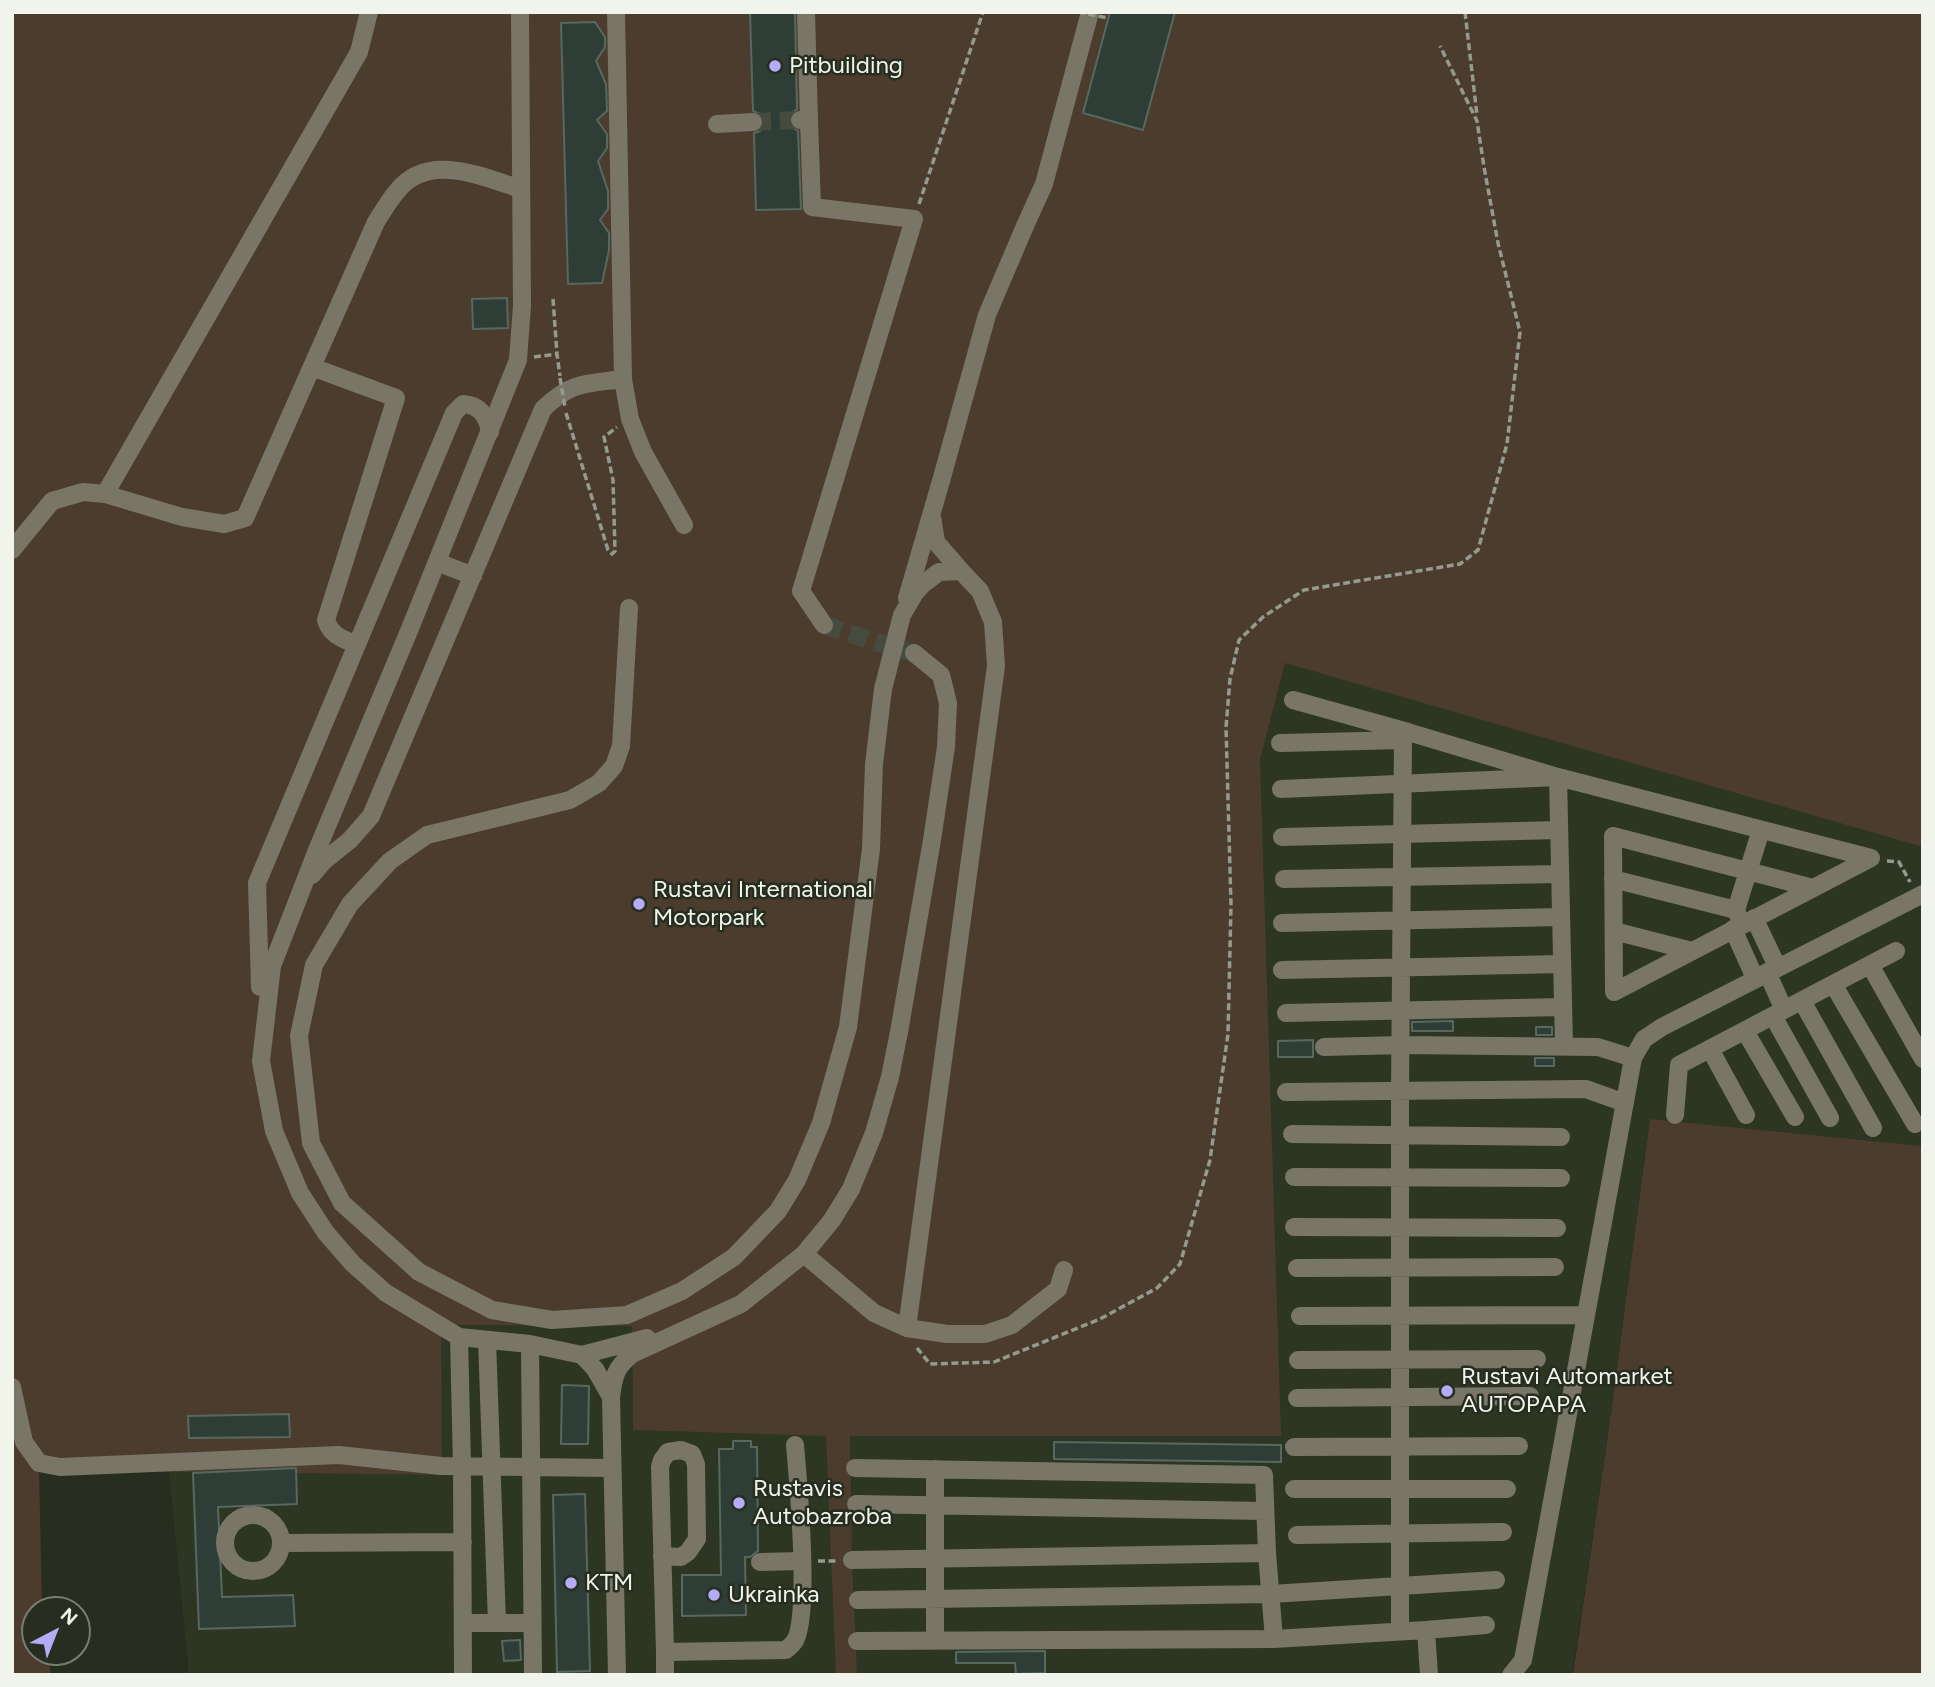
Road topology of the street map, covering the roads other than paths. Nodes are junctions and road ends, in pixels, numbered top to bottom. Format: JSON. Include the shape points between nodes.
{"nodes":[{"id":1,"x":369,"y":12,"type":"edge"},
{"id":2,"x":520,"y":12,"type":"edge"},
{"id":3,"x":616,"y":12,"type":"edge"},
{"id":4,"x":806,"y":12,"type":"edge"},
{"id":5,"x":1090,"y":12,"type":"edge"},
{"id":6,"x":753,"y":122,"type":"tunnel mouth"},
{"id":7,"x":717,"y":124,"type":"dead end"},
{"id":8,"x":522,"y":189,"type":"junction"},
{"id":9,"x":312,"y":367,"type":"junction"},
{"id":10,"x":623,"y":379,"type":"junction"},
{"id":11,"x":490,"y":432,"type":"junction"},
{"id":12,"x":105,"y":494,"type":"junction"},
{"id":13,"x":931,"y":515,"type":"junction"},
{"id":14,"x":684,"y":524,"type":"dead end"},
{"id":15,"x":12,"y":550,"type":"edge"},
{"id":16,"x":437,"y":562,"type":"junction"},
{"id":17,"x":961,"y":571,"type":"junction"},
{"id":18,"x":473,"y":576,"type":"junction"},
{"id":19,"x":629,"y":608,"type":"dead end"},
{"id":20,"x":902,"y":615,"type":"junction"},
{"id":21,"x":824,"y":625,"type":"tunnel mouth"},
{"id":22,"x":357,"y":645,"type":"junction"},
{"id":23,"x":914,"y":653,"type":"tunnel mouth"},
{"id":24,"x":1293,"y":700,"type":"dead end"},
{"id":25,"x":1406,"y":736,"type":"junction"},
{"id":26,"x":1280,"y":743,"type":"dead end"},
{"id":27,"x":1558,"y":777,"type":"junction"},
{"id":28,"x":1402,"y":783,"type":"junction"},
{"id":29,"x":1281,"y":789,"type":"dead end"},
{"id":30,"x":1559,"y":830,"type":"junction"},
{"id":31,"x":1761,"y":830,"type":"junction"},
{"id":32,"x":1402,"y":834,"type":"junction"},
{"id":33,"x":1282,"y":837,"type":"dead end"},
{"id":34,"x":1748,"y":871,"type":"junction"},
{"id":35,"x":1560,"y":873,"type":"junction"},
{"id":36,"x":1402,"y":877,"type":"junction"},
{"id":37,"x":1284,"y":879,"type":"dead end"},
{"id":38,"x":1613,"y":879,"type":"junction"},
{"id":39,"x":303,"y":886,"type":"junction"},
{"id":40,"x":1813,"y":888,"type":"junction"},
{"id":41,"x":1920,"y":895,"type":"edge"},
{"id":42,"x":1561,"y":918,"type":"junction"},
{"id":43,"x":1401,"y":920,"type":"junction"},
{"id":44,"x":1741,"y":920,"type":"junction"},
{"id":45,"x":1282,"y":923,"type":"dead end"},
{"id":46,"x":1614,"y":931,"type":"junction"},
{"id":47,"x":1692,"y":951,"type":"junction"},
{"id":48,"x":1896,"y":951,"type":"dead end"},
{"id":49,"x":1562,"y":964,"type":"junction"},
{"id":50,"x":1870,"y":965,"type":"junction"},
{"id":51,"x":1401,"y":968,"type":"junction"},
{"id":52,"x":1282,"y":970,"type":"dead end"},
{"id":53,"x":1767,"y":973,"type":"junction"},
{"id":54,"x":1833,"y":984,"type":"junction"},
{"id":55,"x":1802,"y":1001,"type":"junction"},
{"id":56,"x":1563,"y":1007,"type":"junction"},
{"id":57,"x":1401,"y":1010,"type":"junction"},
{"id":58,"x":1286,"y":1013,"type":"dead end"},
{"id":59,"x":1779,"y":1013,"type":"junction"},
{"id":60,"x":1745,"y":1031,"type":"junction"},
{"id":61,"x":1401,"y":1045,"type":"junction"},
{"id":62,"x":1564,"y":1046,"type":"junction"},
{"id":63,"x":1324,"y":1047,"type":"dead end"},
{"id":64,"x":1710,"y":1049,"type":"junction"},
{"id":65,"x":1633,"y":1058,"type":"junction"},
{"id":66,"x":1923,"y":1059,"type":"edge"},
{"id":67,"x":261,"y":1061,"type":"junction"},
{"id":68,"x":1400,"y":1091,"type":"junction"},
{"id":69,"x":1286,"y":1092,"type":"dead end"},
{"id":70,"x":1625,"y":1103,"type":"junction"},
{"id":71,"x":1675,"y":1115,"type":"dead end"},
{"id":72,"x":1746,"y":1115,"type":"dead end"},
{"id":73,"x":1795,"y":1117,"type":"dead end"},
{"id":74,"x":1830,"y":1118,"type":"dead end"},
{"id":75,"x":1915,"y":1124,"type":"dead end"},
{"id":76,"x":1873,"y":1128,"type":"dead end"},
{"id":77,"x":1292,"y":1134,"type":"dead end"},
{"id":78,"x":1400,"y":1135,"type":"junction"},
{"id":79,"x":1561,"y":1137,"type":"dead end"},
{"id":80,"x":1294,"y":1177,"type":"dead end"},
{"id":81,"x":1400,"y":1177,"type":"junction"},
{"id":82,"x":1561,"y":1178,"type":"dead end"},
{"id":83,"x":1294,"y":1227,"type":"dead end"},
{"id":84,"x":1400,"y":1228,"type":"junction"},
{"id":85,"x":1557,"y":1228,"type":"dead end"},
{"id":86,"x":804,"y":1254,"type":"junction"},
{"id":87,"x":1400,"y":1267,"type":"junction"},
{"id":88,"x":1555,"y":1267,"type":"dead end"},
{"id":89,"x":1297,"y":1268,"type":"dead end"},
{"id":90,"x":1064,"y":1270,"type":"dead end"},
{"id":91,"x":1586,"y":1315,"type":"junction"},
{"id":92,"x":1300,"y":1316,"type":"dead end"},
{"id":93,"x":1400,"y":1316,"type":"junction"},
{"id":94,"x":908,"y":1328,"type":"junction"},
{"id":95,"x":671,"y":1335,"type":"junction"},
{"id":96,"x":459,"y":1337,"type":"junction"},
{"id":97,"x":487,"y":1340,"type":"junction"},
{"id":98,"x":530,"y":1344,"type":"junction"},
{"id":99,"x":582,"y":1355,"type":"junction"},
{"id":100,"x":1537,"y":1359,"type":"dead end"},
{"id":101,"x":1297,"y":1360,"type":"dead end"},
{"id":102,"x":1400,"y":1360,"type":"junction"},
{"id":103,"x":12,"y":1387,"type":"edge"},
{"id":104,"x":1530,"y":1396,"type":"dead end"},
{"id":105,"x":611,"y":1397,"type":"junction"},
{"id":106,"x":1400,"y":1397,"type":"junction"},
{"id":107,"x":1297,"y":1398,"type":"dead end"},
{"id":108,"x":795,"y":1446,"type":"dead end"},
{"id":109,"x":1400,"y":1446,"type":"junction"},
{"id":110,"x":1520,"y":1446,"type":"dead end"},
{"id":111,"x":1294,"y":1447,"type":"dead end"},
{"id":112,"x":462,"y":1466,"type":"junction"},
{"id":113,"x":492,"y":1467,"type":"junction"},
{"id":114,"x":531,"y":1468,"type":"junction"},
{"id":115,"x":612,"y":1468,"type":"junction"},
{"id":116,"x":855,"y":1468,"type":"dead end"},
{"id":117,"x":935,"y":1469,"type":"junction"},
{"id":118,"x":1294,"y":1489,"type":"dead end"},
{"id":119,"x":1400,"y":1489,"type":"junction"},
{"id":120,"x":1507,"y":1489,"type":"dead end"},
{"id":121,"x":856,"y":1504,"type":"dead end"},
{"id":122,"x":935,"y":1505,"type":"junction"},
{"id":123,"x":1265,"y":1511,"type":"junction"},
{"id":124,"x":1503,"y":1532,"type":"dead end"},
{"id":125,"x":1400,"y":1534,"type":"junction"},
{"id":126,"x":1297,"y":1535,"type":"dead end"},
{"id":127,"x":463,"y":1542,"type":"junction"},
{"id":128,"x":281,"y":1543,"type":"dead end"},
{"id":129,"x":1267,"y":1553,"type":"junction"},
{"id":130,"x":663,"y":1556,"type":"junction"},
{"id":131,"x":935,"y":1559,"type":"junction"},
{"id":132,"x":852,"y":1560,"type":"dead end"},
{"id":133,"x":802,"y":1561,"type":"junction"},
{"id":134,"x":760,"y":1562,"type":"dead end"},
{"id":135,"x":1496,"y":1580,"type":"dead end"},
{"id":136,"x":1400,"y":1586,"type":"junction"},
{"id":137,"x":1271,"y":1594,"type":"junction"},
{"id":138,"x":858,"y":1600,"type":"dead end"},
{"id":139,"x":463,"y":1623,"type":"junction"},
{"id":140,"x":497,"y":1623,"type":"junction"},
{"id":141,"x":532,"y":1623,"type":"junction"},
{"id":142,"x":1486,"y":1625,"type":"dead end"},
{"id":143,"x":1426,"y":1630,"type":"junction"},
{"id":144,"x":1400,"y":1631,"type":"junction"},
{"id":145,"x":1274,"y":1639,"type":"junction"},
{"id":146,"x":935,"y":1640,"type":"junction"},
{"id":147,"x":858,"y":1641,"type":"dead end"},
{"id":148,"x":665,"y":1653,"type":"junction"},
{"id":149,"x":463,"y":1675,"type":"edge"},
{"id":150,"x":533,"y":1675,"type":"edge"},
{"id":151,"x":617,"y":1675,"type":"edge"},
{"id":152,"x":665,"y":1675,"type":"edge"},
{"id":153,"x":1429,"y":1675,"type":"edge"},
{"id":154,"x":1511,"y":1675,"type":"edge"}],
"edges":[{"from":1,"to":12,"type":"street","via":[[359,52]]},
{"from":2,"to":8,"type":"street"},
{"from":3,"to":10,"type":"street"},
{"from":4,"to":21,"type":"street","via":[[804,120],[812,207],[914,219],[801,591]]},
{"from":5,"to":13,"type":"street","via":[[1045,184],[987,315]]},
{"from":6,"to":7,"type":"street"},
{"from":8,"to":9,"type":"street","via":[[456,169],[422,171],[399,187],[376,222]]},
{"from":8,"to":11,"type":"street","via":[[518,360]]},
{"from":9,"to":12,"type":"street","via":[[245,518],[224,523],[182,517]]},
{"from":9,"to":22,"type":"street","via":[[396,398],[326,620],[337,637]]},
{"from":10,"to":14,"type":"street","via":[[630,419],[643,452]]},
{"from":10,"to":18,"type":"street","via":[[576,386],[558,395],[544,410]]},
{"from":11,"to":16,"type":"street"},
{"from":11,"to":22,"type":"street","via":[[483,412],[473,404],[463,404],[454,413]]},
{"from":12,"to":15,"type":"street","via":[[83,492],[52,501]]},
{"from":13,"to":17,"type":"street","via":[[936,542]]},
{"from":13,"to":20,"type":"street"},
{"from":16,"to":18,"type":"street"},
{"from":16,"to":39,"type":"street"},
{"from":17,"to":20,"type":"street","via":[[939,572],[915,593]]},
{"from":17,"to":94,"type":"street","via":[[979,591],[993,622],[996,666]]},
{"from":18,"to":39,"type":"street","via":[[371,816]]},
{"from":19,"to":20,"type":"street","via":[[621,746],[614,766],[599,783],[570,800],[427,835],[390,860],[351,904],[314,965],[299,1036],[311,1143],[342,1203],[419,1272],[492,1310],[552,1320],[627,1315],[682,1292],[734,1257],[778,1210],[797,1180],[821,1123],[848,1027],[871,849],[883,689]]},
{"from":22,"to":67,"type":"street","via":[[257,883]]},
{"from":23,"to":86,"type":"street","via":[[941,675],[948,703],[946,747],[899,1032],[874,1133],[851,1189]]},
{"from":24,"to":25,"type":"street"},
{"from":25,"to":26,"type":"street"},
{"from":25,"to":27,"type":"street"},
{"from":25,"to":28,"type":"street"},
{"from":27,"to":28,"type":"street"},
{"from":27,"to":30,"type":"street"},
{"from":27,"to":31,"type":"street"},
{"from":28,"to":29,"type":"street"},
{"from":28,"to":32,"type":"street"},
{"from":30,"to":32,"type":"street"},
{"from":30,"to":35,"type":"street"},
{"from":31,"to":34,"type":"street"},
{"from":31,"to":40,"type":"street","via":[[1871,858]]},
{"from":32,"to":33,"type":"street"},
{"from":32,"to":36,"type":"street"},
{"from":34,"to":38,"type":"street","via":[[1613,835]]},
{"from":34,"to":40,"type":"street"},
{"from":34,"to":44,"type":"street"},
{"from":35,"to":36,"type":"street"},
{"from":35,"to":42,"type":"street"},
{"from":36,"to":37,"type":"street"},
{"from":36,"to":43,"type":"street"},
{"from":38,"to":44,"type":"street"},
{"from":38,"to":46,"type":"street"},
{"from":39,"to":67,"type":"street","via":[[272,966]]},
{"from":40,"to":44,"type":"street"},
{"from":41,"to":53,"type":"street"},
{"from":42,"to":43,"type":"street"},
{"from":42,"to":49,"type":"street"},
{"from":43,"to":45,"type":"street"},
{"from":43,"to":51,"type":"street"},
{"from":44,"to":47,"type":"street"},
{"from":44,"to":53,"type":"street"},
{"from":44,"to":53,"type":"street"},
{"from":46,"to":47,"type":"street"},
{"from":46,"to":47,"type":"street","via":[[1614,992]]},
{"from":48,"to":50,"type":"street"},
{"from":49,"to":51,"type":"street"},
{"from":49,"to":56,"type":"street"},
{"from":50,"to":54,"type":"street"},
{"from":50,"to":66,"type":"street"},
{"from":51,"to":52,"type":"street"},
{"from":51,"to":57,"type":"street"},
{"from":53,"to":59,"type":"street"},
{"from":53,"to":65,"type":"street","via":[[1662,1027],[1644,1039]]},
{"from":54,"to":55,"type":"street"},
{"from":54,"to":75,"type":"street"},
{"from":55,"to":59,"type":"street"},
{"from":55,"to":76,"type":"street"},
{"from":56,"to":57,"type":"street"},
{"from":56,"to":62,"type":"street"},
{"from":57,"to":58,"type":"street"},
{"from":57,"to":61,"type":"street"},
{"from":59,"to":60,"type":"street"},
{"from":59,"to":74,"type":"street"},
{"from":60,"to":64,"type":"street"},
{"from":60,"to":73,"type":"street"},
{"from":61,"to":62,"type":"street"},
{"from":61,"to":63,"type":"street"},
{"from":61,"to":68,"type":"street"},
{"from":62,"to":65,"type":"street","via":[[1598,1047]]},
{"from":64,"to":71,"type":"street","via":[[1679,1065]]},
{"from":64,"to":72,"type":"street"},
{"from":65,"to":70,"type":"street"},
{"from":67,"to":96,"type":"street","via":[[274,1131],[300,1193],[326,1233],[386,1293]]},
{"from":68,"to":69,"type":"street"},
{"from":68,"to":70,"type":"street","via":[[1586,1089]]},
{"from":68,"to":78,"type":"street"},
{"from":70,"to":91,"type":"street"},
{"from":77,"to":78,"type":"street"},
{"from":78,"to":79,"type":"street"},
{"from":78,"to":81,"type":"street"},
{"from":80,"to":81,"type":"street"},
{"from":81,"to":82,"type":"street"},
{"from":81,"to":84,"type":"street"},
{"from":83,"to":84,"type":"street"},
{"from":84,"to":85,"type":"street"},
{"from":84,"to":87,"type":"street"},
{"from":86,"to":94,"type":"street","via":[[874,1313]]},
{"from":86,"to":95,"type":"street","via":[[741,1304]]},
{"from":87,"to":88,"type":"street"},
{"from":87,"to":89,"type":"street"},
{"from":87,"to":93,"type":"street"},
{"from":90,"to":94,"type":"street","via":[[1058,1289],[1012,1325],[985,1335]]},
{"from":91,"to":93,"type":"street"},
{"from":91,"to":154,"type":"street","via":[[1523,1660]]},
{"from":92,"to":93,"type":"street"},
{"from":93,"to":102,"type":"street"},
{"from":95,"to":99,"type":"street"},
{"from":95,"to":105,"type":"street","via":[[621,1363]]},
{"from":96,"to":97,"type":"street"},
{"from":96,"to":112,"type":"street"},
{"from":97,"to":98,"type":"street"},
{"from":97,"to":113,"type":"street"},
{"from":98,"to":99,"type":"street"},
{"from":98,"to":114,"type":"street"},
{"from":99,"to":105,"type":"street"},
{"from":100,"to":102,"type":"street"},
{"from":101,"to":102,"type":"street"},
{"from":102,"to":106,"type":"street"},
{"from":103,"to":112,"type":"street","via":[[24,1442],[39,1463],[60,1467],[339,1455]]},
{"from":104,"to":106,"type":"street"},
{"from":105,"to":115,"type":"street"},
{"from":106,"to":107,"type":"street"},
{"from":106,"to":109,"type":"street"},
{"from":108,"to":133,"type":"street"},
{"from":109,"to":110,"type":"street"},
{"from":109,"to":111,"type":"street"},
{"from":109,"to":119,"type":"street"},
{"from":112,"to":113,"type":"street"},
{"from":112,"to":127,"type":"street"},
{"from":113,"to":114,"type":"street"},
{"from":113,"to":140,"type":"street"},
{"from":114,"to":115,"type":"street"},
{"from":114,"to":141,"type":"street"},
{"from":115,"to":151,"type":"street"},
{"from":116,"to":117,"type":"street"},
{"from":117,"to":122,"type":"street"},
{"from":117,"to":123,"type":"street","via":[[1264,1475]]},
{"from":118,"to":119,"type":"street"},
{"from":119,"to":120,"type":"street"},
{"from":119,"to":125,"type":"street"},
{"from":121,"to":122,"type":"street"},
{"from":122,"to":123,"type":"street"},
{"from":122,"to":131,"type":"street"},
{"from":123,"to":129,"type":"street"},
{"from":124,"to":125,"type":"street"},
{"from":125,"to":126,"type":"street"},
{"from":125,"to":136,"type":"street"},
{"from":127,"to":128,"type":"street"},
{"from":127,"to":139,"type":"street"},
{"from":129,"to":131,"type":"street"},
{"from":129,"to":137,"type":"street"},
{"from":130,"to":130,"type":"street","via":[[660,1468],[668,1452],[681,1450],[692,1454],[696,1464],[697,1539],[681,1557]]},
{"from":130,"to":148,"type":"street"},
{"from":131,"to":132,"type":"street"},
{"from":131,"to":146,"type":"street"},
{"from":133,"to":134,"type":"street"},
{"from":133,"to":148,"type":"street","via":[[800,1624],[795,1642],[786,1650]]},
{"from":135,"to":136,"type":"street"},
{"from":136,"to":137,"type":"street"},
{"from":136,"to":144,"type":"street"},
{"from":137,"to":138,"type":"street"},
{"from":137,"to":145,"type":"street"},
{"from":139,"to":140,"type":"street"},
{"from":139,"to":149,"type":"street"},
{"from":140,"to":141,"type":"street"},
{"from":141,"to":150,"type":"street"},
{"from":142,"to":143,"type":"street"},
{"from":143,"to":144,"type":"street"},
{"from":143,"to":153,"type":"street"},
{"from":144,"to":145,"type":"street"},
{"from":145,"to":146,"type":"street"},
{"from":146,"to":147,"type":"street"},
{"from":148,"to":152,"type":"street"}]}
